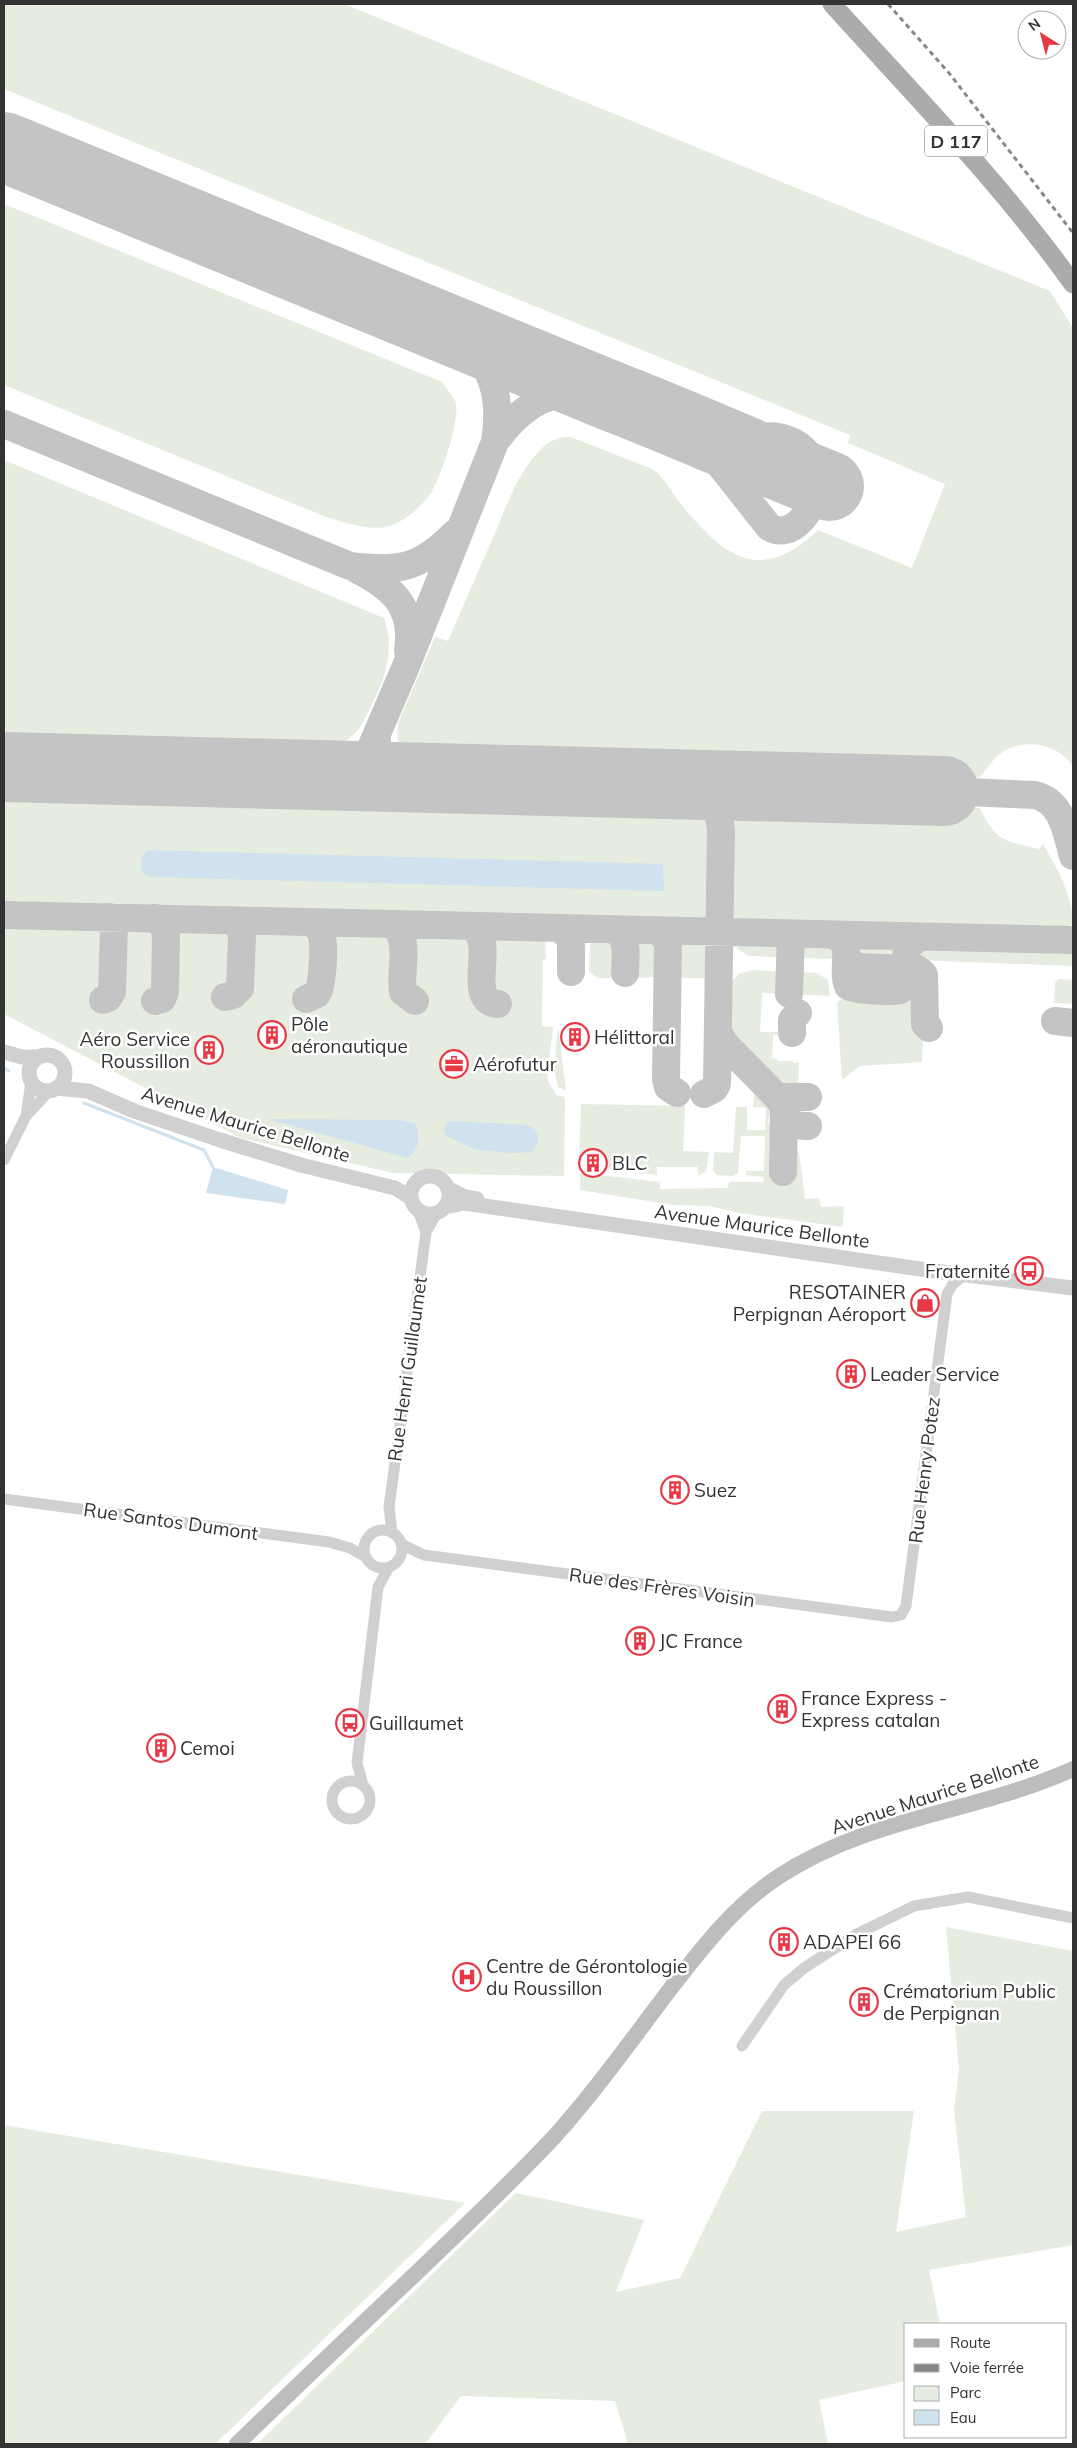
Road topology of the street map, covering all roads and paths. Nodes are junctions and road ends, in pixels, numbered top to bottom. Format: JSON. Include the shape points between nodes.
{"nodes":[{"id":1,"x":832,"y":4,"type":"edge"},
{"id":2,"x":842,"y":4,"type":"edge"},
{"id":3,"x":1073,"y":271,"type":"edge"},
{"id":4,"x":1073,"y":284,"type":"edge"},
{"id":5,"x":6,"y":1053,"type":"edge"},
{"id":6,"x":38,"y":1058,"type":"junction"},
{"id":7,"x":64,"y":1071,"type":"junction"},
{"id":8,"x":30,"y":1079,"type":"junction"},
{"id":9,"x":52,"y":1089,"type":"junction"},
{"id":10,"x":88,"y":1091,"type":"junction"},
{"id":11,"x":26,"y":1116,"type":"junction"},
{"id":12,"x":4,"y":1160,"type":"edge"},
{"id":13,"x":415,"y":1182,"type":"junction"},
{"id":14,"x":395,"y":1188,"type":"junction"},
{"id":15,"x":449,"y":1189,"type":"junction"},
{"id":16,"x":415,"y":1204,"type":"junction"},
{"id":17,"x":441,"y":1210,"type":"junction"},
{"id":18,"x":426,"y":1232,"type":"junction"},
{"id":19,"x":934,"y":1271,"type":"junction"},
{"id":20,"x":966,"y":1274,"type":"junction"},
{"id":21,"x":1073,"y":1281,"type":"edge"},
{"id":22,"x":1073,"y":1288,"type":"edge"},
{"id":23,"x":947,"y":1294,"type":"junction"},
{"id":24,"x":4,"y":1499,"type":"edge"},
{"id":25,"x":389,"y":1507,"type":"junction"},
{"id":26,"x":392,"y":1532,"type":"junction"},
{"id":27,"x":372,"y":1535,"type":"junction"},
{"id":28,"x":338,"y":1544,"type":"junction"},
{"id":29,"x":401,"y":1544,"type":"junction"},
{"id":30,"x":424,"y":1555,"type":"junction"},
{"id":31,"x":369,"y":1561,"type":"junction"},
{"id":32,"x":393,"y":1564,"type":"junction"},
{"id":33,"x":378,"y":1587,"type":"junction"},
{"id":34,"x":901,"y":1615,"type":"joint"},
{"id":35,"x":357,"y":1763,"type":"junction"},
{"id":36,"x":1073,"y":1769,"type":"edge"},
{"id":37,"x":345,"y":1782,"type":"junction"},
{"id":38,"x":363,"y":1785,"type":"junction"},
{"id":39,"x":1073,"y":1918,"type":"edge"},
{"id":40,"x":742,"y":2046,"type":"dead end"},
{"id":41,"x":237,"y":2444,"type":"edge"}],
"edges":[{"from":1,"to":4,"type":"main road","number":"D 117","via":[[1024,218]]},
{"from":2,"to":3,"type":"main road","number":"D 117","via":[[1029,211]]},
{"from":5,"to":6,"type":"street"},
{"from":5,"to":8,"type":"street"},
{"from":6,"to":7,"type":"street","via":[[56,1058]]},
{"from":6,"to":8,"type":"street","via":[[31,1065]]},
{"from":7,"to":9,"type":"street","via":[[62,1081]]},
{"from":7,"to":10,"type":"street","name":"Avenue Maurice Bellonte"},
{"from":8,"to":9,"type":"street","via":[[39,1089]]},
{"from":8,"to":11,"type":"street"},
{"from":9,"to":10,"type":"street","name":"Avenue Maurice Bellonte"},
{"from":9,"to":11,"type":"street"},
{"from":10,"to":14,"type":"street","name":"Avenue Maurice Bellonte","via":[[134,1111],[220,1140],[301,1165]]},
{"from":11,"to":12,"type":"street"},
{"from":13,"to":14,"type":"street"},
{"from":13,"to":15,"type":"street","via":[[424,1176],[435,1176],[443,1180]]},
{"from":13,"to":16,"type":"street","via":[[412,1190]]},
{"from":14,"to":16,"type":"street","name":"Avenue Maurice Bellonte"},
{"from":15,"to":17,"type":"street","via":[[449,1198]]},
{"from":15,"to":21,"type":"street","name":"Avenue Maurice Bellonte","via":[[465,1198]]},
{"from":16,"to":17,"type":"street","via":[[427,1214]]},
{"from":16,"to":18,"type":"street","name":"Rue Henri Guillaumet"},
{"from":17,"to":18,"type":"street","name":"Rue Henri Guillaumet"},
{"from":17,"to":19,"type":"street","name":"Avenue Maurice Bellonte","via":[[464,1203]]},
{"from":18,"to":25,"type":"street","name":"Rue Henri Guillaumet"},
{"from":19,"to":20,"type":"street","name":"Avenue Maurice Bellonte"},
{"from":19,"to":23,"type":"street","via":[[941,1277]]},
{"from":20,"to":22,"type":"street","name":"Avenue Maurice Bellonte"},
{"from":20,"to":23,"type":"street","via":[[953,1284]]},
{"from":23,"to":34,"type":"street","name":"Rue Henry Potez","via":[[906,1606]]},
{"from":24,"to":28,"type":"street","name":"Rue Santos Dumont"},
{"from":25,"to":26,"type":"street","name":"Rue Henri Guillaumet"},
{"from":25,"to":27,"type":"street","name":"Rue Henri Guillaumet"},
{"from":26,"to":27,"type":"street"},
{"from":26,"to":29,"type":"street"},
{"from":27,"to":28,"type":"street","name":"Rue Santos Dumont"},
{"from":27,"to":31,"type":"street","via":[[364,1547]]},
{"from":28,"to":31,"type":"street","name":"Rue Santos Dumont"},
{"from":29,"to":30,"type":"street","name":"Rue des Frères Voisin"},
{"from":29,"to":32,"type":"street","via":[[402,1550]]},
{"from":30,"to":32,"type":"street","name":"Rue des Frères Voisin","via":[[406,1557]]},
{"from":30,"to":34,"type":"street","name":"Rue des Frères Voisin","via":[[882,1616]]},
{"from":31,"to":32,"type":"street"},
{"from":31,"to":33,"type":"street"},
{"from":32,"to":33,"type":"street"},
{"from":33,"to":35,"type":"street"},
{"from":35,"to":37,"type":"street"},
{"from":35,"to":38,"type":"street"},
{"from":36,"to":41,"type":"main road","name":"Avenue Maurice Bellonte","via":[[1021,1789],[880,1828],[821,1852],[776,1878],[742,1906],[702,1947],[604,2078],[555,2136]]},
{"from":37,"to":38,"type":"street"},
{"from":37,"to":38,"type":"street","via":[[336,1789],[332,1800],[337,1812],[347,1818],[358,1817],[369,1806],[369,1794]]},
{"from":39,"to":40,"type":"street","via":[[968,1897],[914,1906],[857,1934],[804,1968],[784,1985]]}]}
